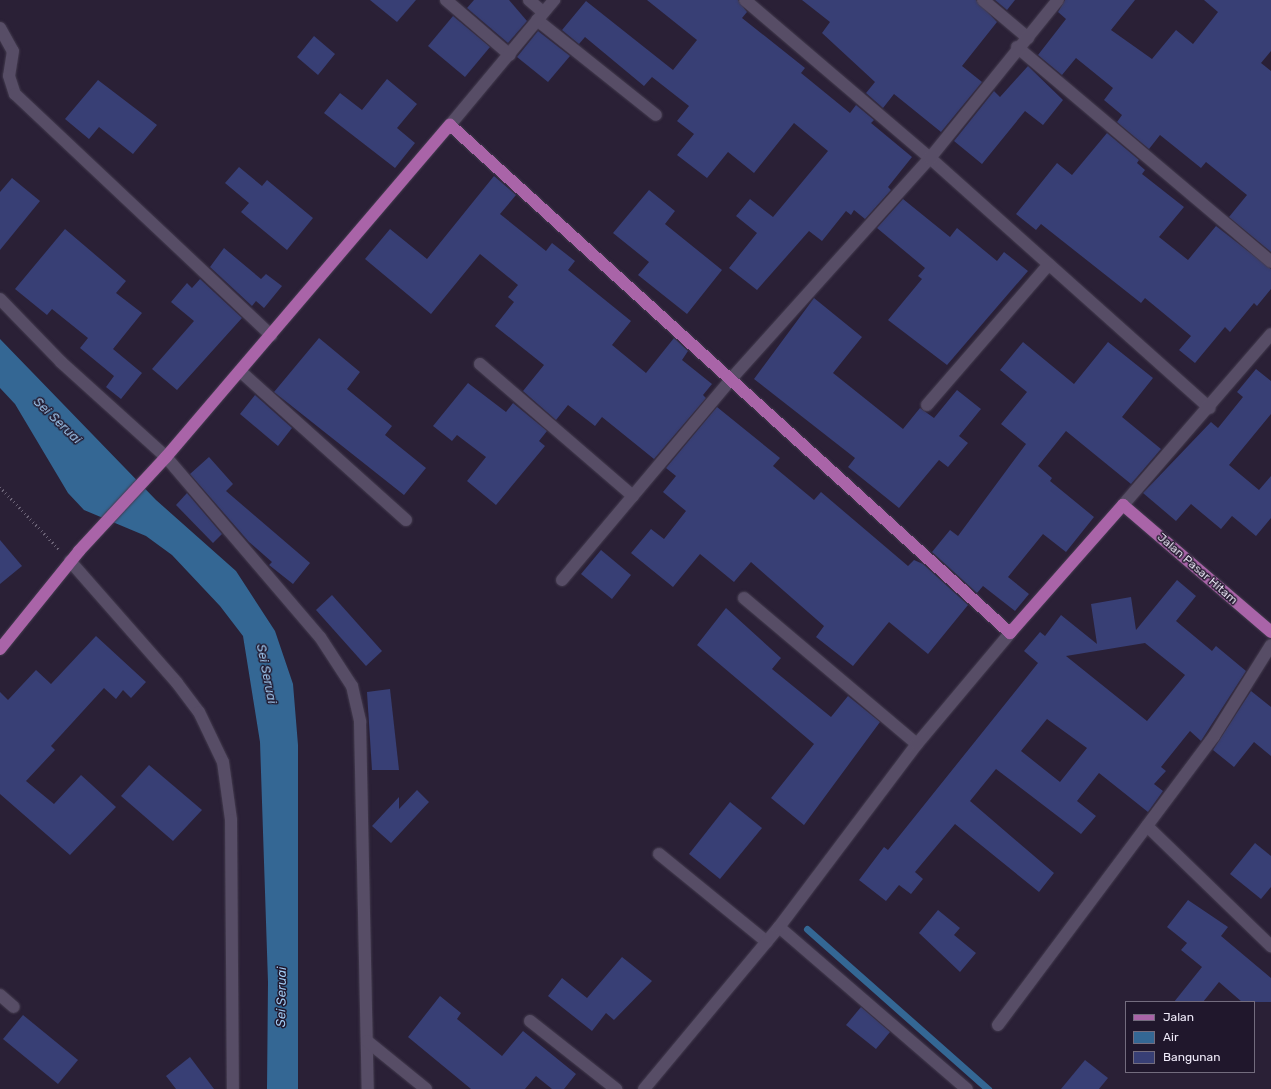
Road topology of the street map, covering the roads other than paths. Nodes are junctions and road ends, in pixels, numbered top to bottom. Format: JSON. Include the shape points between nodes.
{"nodes":[{"id":1,"x":446,"y":0,"type":"edge"},
{"id":2,"x":529,"y":0,"type":"edge"},
{"id":3,"x":554,"y":0,"type":"edge"},
{"id":4,"x":745,"y":0,"type":"edge"},
{"id":5,"x":983,"y":0,"type":"edge"},
{"id":6,"x":1058,"y":0,"type":"edge"},
{"id":7,"x":540,"y":16,"type":"junction"},
{"id":8,"x":0,"y":28,"type":"edge"},
{"id":9,"x":1028,"y":38,"type":"junction"},
{"id":10,"x":1017,"y":47,"type":"junction"},
{"id":11,"x":510,"y":55,"type":"junction"},
{"id":12,"x":656,"y":115,"type":"dead end"},
{"id":13,"x":450,"y":125,"type":"junction"},
{"id":14,"x":930,"y":158,"type":"junction"},
{"id":15,"x":1271,"y":262,"type":"edge"},
{"id":16,"x":1049,"y":264,"type":"junction"},
{"id":17,"x":0,"y":299,"type":"edge"},
{"id":18,"x":1271,"y":334,"type":"edge"},
{"id":19,"x":271,"y":335,"type":"junction"},
{"id":20,"x":480,"y":364,"type":"dead end"},
{"id":21,"x":240,"y":372,"type":"junction"},
{"id":22,"x":730,"y":379,"type":"junction"},
{"id":23,"x":927,"y":405,"type":"dead end"},
{"id":24,"x":1210,"y":408,"type":"junction"},
{"id":25,"x":166,"y":457,"type":"junction"},
{"id":26,"x":633,"y":496,"type":"junction"},
{"id":27,"x":1123,"y":505,"type":"junction"},
{"id":28,"x":406,"y":520,"type":"dead end"},
{"id":29,"x":70,"y":561,"type":"junction"},
{"id":30,"x":562,"y":580,"type":"dead end"},
{"id":31,"x":744,"y":598,"type":"dead end"},
{"id":32,"x":1271,"y":632,"type":"edge"},
{"id":33,"x":1010,"y":633,"type":"junction"},
{"id":34,"x":1271,"y":645,"type":"edge"},
{"id":35,"x":0,"y":649,"type":"edge"},
{"id":36,"x":917,"y":744,"type":"junction"},
{"id":37,"x":1147,"y":826,"type":"junction"},
{"id":38,"x":658,"y":854,"type":"dead end"},
{"id":39,"x":779,"y":927,"type":"junction"},
{"id":40,"x":767,"y":942,"type":"junction"},
{"id":41,"x":1271,"y":946,"type":"edge"},
{"id":42,"x":0,"y":995,"type":"edge"},
{"id":43,"x":14,"y":1007,"type":"dead end"},
{"id":44,"x":530,"y":1021,"type":"dead end"},
{"id":45,"x":998,"y":1025,"type":"dead end"},
{"id":46,"x":367,"y":1041,"type":"junction"},
{"id":47,"x":233,"y":1089,"type":"edge"},
{"id":48,"x":368,"y":1089,"type":"edge"},
{"id":49,"x":426,"y":1089,"type":"edge"},
{"id":50,"x":616,"y":1089,"type":"edge"},
{"id":51,"x":644,"y":1089,"type":"edge"},
{"id":52,"x":968,"y":1089,"type":"edge"}],
"edges":[{"from":1,"to":11,"type":"street"},
{"from":2,"to":7,"type":"street"},
{"from":3,"to":7,"type":"street"},
{"from":4,"to":14,"type":"street"},
{"from":5,"to":9,"type":"street"},
{"from":6,"to":9,"type":"street"},
{"from":7,"to":11,"type":"street"},
{"from":7,"to":12,"type":"street"},
{"from":8,"to":19,"type":"street","via":[[12,45],[14,57],[9,76],[16,94]]},
{"from":9,"to":10,"type":"street"},
{"from":10,"to":14,"type":"street"},
{"from":10,"to":15,"type":"street"},
{"from":11,"to":13,"type":"street"},
{"from":13,"to":19,"type":"main road"},
{"from":13,"to":22,"type":"main road"},
{"from":14,"to":16,"type":"street"},
{"from":14,"to":22,"type":"street"},
{"from":16,"to":23,"type":"street"},
{"from":16,"to":24,"type":"street"},
{"from":17,"to":25,"type":"street","via":[[61,362]]},
{"from":18,"to":24,"type":"street"},
{"from":19,"to":21,"type":"main road"},
{"from":20,"to":26,"type":"street"},
{"from":21,"to":25,"type":"main road"},
{"from":21,"to":28,"type":"street"},
{"from":22,"to":26,"type":"street"},
{"from":22,"to":33,"type":"main road"},
{"from":24,"to":27,"type":"street"},
{"from":25,"to":29,"type":"main road"},
{"from":25,"to":46,"type":"street","via":[[320,637],[352,686],[360,722]]},
{"from":26,"to":30,"type":"street"},
{"from":27,"to":32,"type":"main road","name":"Jalan Pasar Hitam"},
{"from":27,"to":33,"type":"main road"},
{"from":29,"to":35,"type":"main road"},
{"from":29,"to":47,"type":"street","via":[[177,683],[199,712],[223,762],[231,820]]},
{"from":31,"to":36,"type":"street"},
{"from":33,"to":36,"type":"street"},
{"from":34,"to":37,"type":"street","via":[[1233,708]]},
{"from":36,"to":39,"type":"street"},
{"from":37,"to":41,"type":"street"},
{"from":37,"to":45,"type":"street"},
{"from":38,"to":40,"type":"street"},
{"from":39,"to":40,"type":"street"},
{"from":39,"to":52,"type":"street"},
{"from":40,"to":51,"type":"street"},
{"from":42,"to":43,"type":"street"},
{"from":44,"to":50,"type":"street"},
{"from":46,"to":48,"type":"street"},
{"from":46,"to":49,"type":"street"}]}
